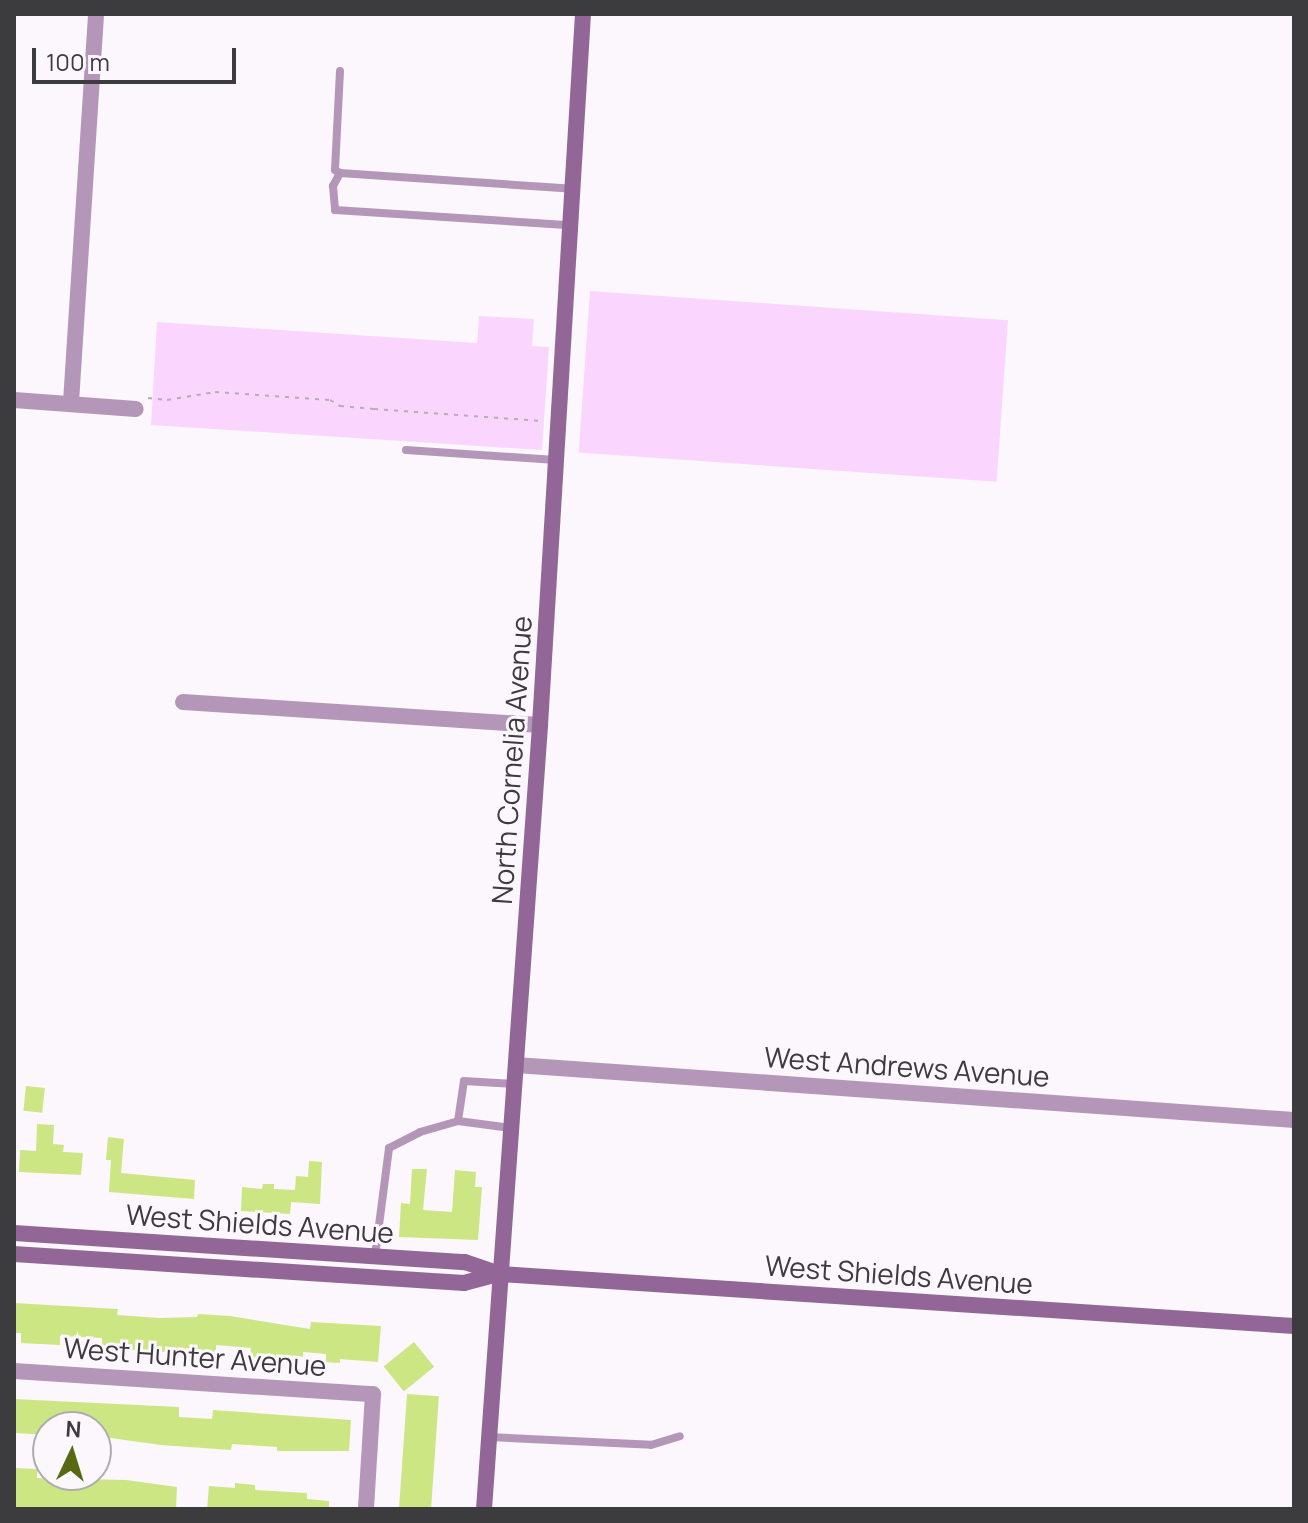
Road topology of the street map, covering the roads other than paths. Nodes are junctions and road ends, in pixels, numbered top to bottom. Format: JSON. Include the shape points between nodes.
{"nodes":[{"id":1,"x":96,"y":14,"type":"edge"},
{"id":2,"x":583,"y":14,"type":"edge"},
{"id":3,"x":340,"y":71,"type":"dead end"},
{"id":4,"x":340,"y":173,"type":"junction"},
{"id":5,"x":572,"y":190,"type":"junction"},
{"id":6,"x":570,"y":225,"type":"junction"},
{"id":7,"x":14,"y":400,"type":"edge"},
{"id":8,"x":71,"y":402,"type":"junction"},
{"id":9,"x":136,"y":409,"type":"road end"},
{"id":10,"x":406,"y":450,"type":"dead end"},
{"id":11,"x":556,"y":460,"type":"junction"},
{"id":12,"x":183,"y":702,"type":"dead end"},
{"id":13,"x":540,"y":725,"type":"junction"},
{"id":14,"x":516,"y":1065,"type":"junction"},
{"id":15,"x":515,"y":1084,"type":"junction"},
{"id":16,"x":1294,"y":1120,"type":"edge"},
{"id":17,"x":458,"y":1121,"type":"junction"},
{"id":18,"x":511,"y":1128,"type":"junction"},
{"id":19,"x":14,"y":1233,"type":"edge"},
{"id":20,"x":14,"y":1254,"type":"edge"},
{"id":21,"x":375,"y":1256,"type":"junction"},
{"id":22,"x":500,"y":1274,"type":"junction"},
{"id":23,"x":1294,"y":1326,"type":"edge"},
{"id":24,"x":14,"y":1371,"type":"edge"},
{"id":25,"x":680,"y":1436,"type":"dead end"},
{"id":26,"x":489,"y":1437,"type":"junction"},
{"id":27,"x":366,"y":1509,"type":"edge"},
{"id":28,"x":484,"y":1509,"type":"edge"}],
"edges":[{"from":1,"to":8,"type":"street"},
{"from":2,"to":5,"type":"street","name":"North Cornelia Avenue"},
{"from":3,"to":4,"type":"lane","via":[[335,170]]},
{"from":4,"to":5,"type":"lane"},
{"from":4,"to":6,"type":"lane","via":[[333,186],[335,210]]},
{"from":5,"to":6,"type":"street","name":"North Cornelia Avenue"},
{"from":6,"to":11,"type":"street","name":"North Cornelia Avenue"},
{"from":7,"to":8,"type":"street"},
{"from":8,"to":9,"type":"street"},
{"from":10,"to":11,"type":"lane"},
{"from":11,"to":13,"type":"street","name":"North Cornelia Avenue"},
{"from":12,"to":13,"type":"street"},
{"from":13,"to":14,"type":"street","name":"North Cornelia Avenue"},
{"from":14,"to":15,"type":"street","name":"North Cornelia Avenue"},
{"from":14,"to":16,"type":"street","name":"West Andrews Avenue"},
{"from":15,"to":17,"type":"lane","via":[[464,1081]]},
{"from":15,"to":18,"type":"street","name":"North Cornelia Avenue"},
{"from":17,"to":18,"type":"lane"},
{"from":17,"to":21,"type":"lane","via":[[389,1148]]},
{"from":18,"to":22,"type":"street","name":"North Cornelia Avenue"},
{"from":19,"to":21,"type":"street","name":"West Shields Avenue"},
{"from":20,"to":22,"type":"street","name":"West Shields Avenue","via":[[464,1283]]},
{"from":21,"to":22,"type":"street","name":"West Shields Avenue","via":[[465,1262]]},
{"from":22,"to":23,"type":"street","name":"West Shields Avenue"},
{"from":22,"to":26,"type":"street","name":"North Cornelia Avenue"},
{"from":24,"to":27,"type":"street","name":"West Hunter Avenue","via":[[373,1394]]},
{"from":25,"to":26,"type":"lane","via":[[651,1445]]},
{"from":26,"to":28,"type":"street","name":"North Cornelia Avenue"}]}
